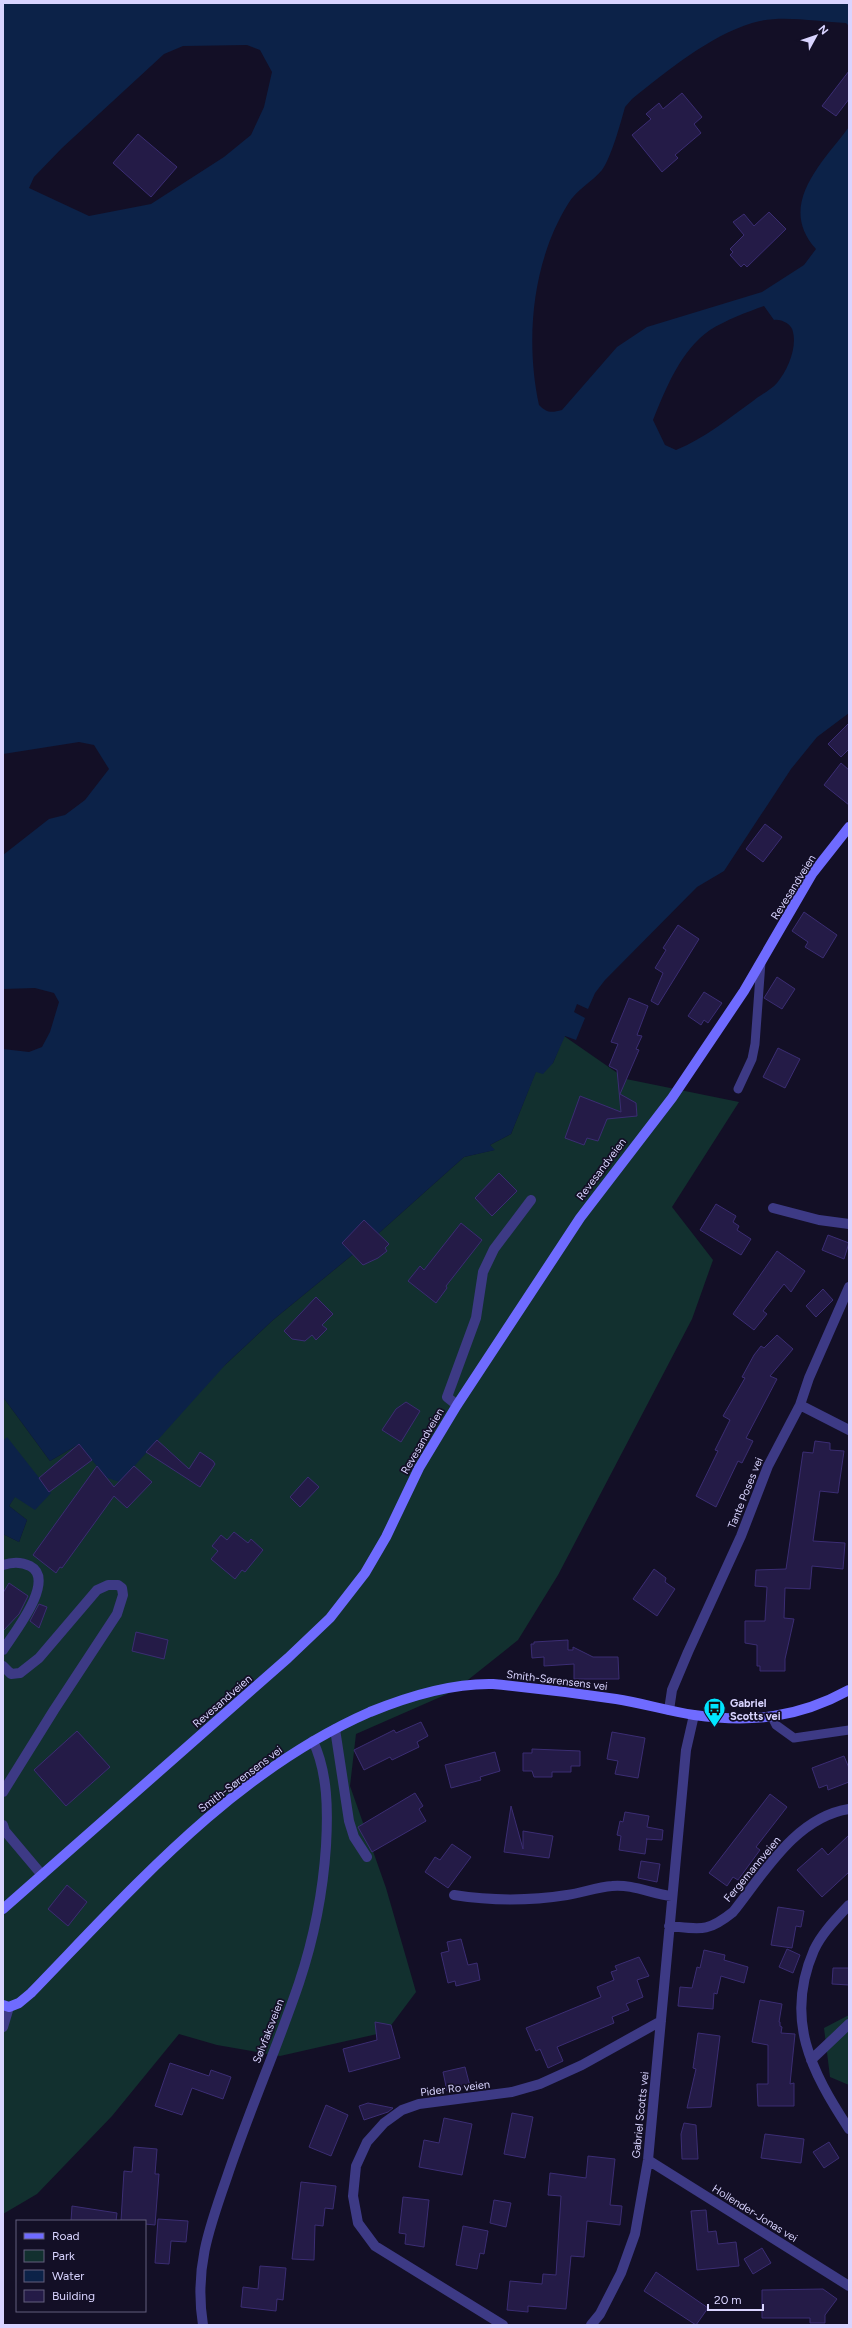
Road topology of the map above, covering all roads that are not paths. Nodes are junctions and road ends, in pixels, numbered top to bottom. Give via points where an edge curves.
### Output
1 (849, 827) edge
2 (761, 962) junction
3 (738, 1089) dead end
4 (531, 1200) dead end
5 (773, 1208) dead end
6 (849, 1224) edge
7 (849, 1287) edge
8 (800, 1404) junction
9 (457, 1405) junction
10 (849, 1430) edge
11 (3, 1564) edge
12 (3, 1650) edge
13 (3, 1666) edge
14 (849, 1690) edge
15 (669, 1710) junction
16 (694, 1715) junction
17 (772, 1717) junction
18 (335, 1729) junction
19 (849, 1730) edge
20 (313, 1741) junction
21 (3, 1792) edge
22 (849, 1809) edge
23 (3, 1825) edge
24 (366, 1857) dead end
25 (42, 1875) junction
26 (454, 1895) dead end
27 (672, 1896) junction
28 (849, 1905) edge
29 (3, 1909) edge
30 (669, 1926) junction
31 (6, 2006) edge
32 (661, 2021) junction
33 (849, 2024) edge
34 (3, 2027) edge
35 (811, 2060) junction
36 (849, 2129) edge
37 (648, 2160) junction
38 (849, 2286) edge
39 (203, 2325) edge
40 (503, 2325) edge
41 (590, 2325) edge

1 - 2 main road, Revesandveien via 812,874
2 - 3 lane, Revesandveien via 755,1044 752,1059
2 - 9 main road, Revesandveien via 672,1098 580,1218
4 - 9 street via 494,1249 483,1272 476,1318 447,1397
5 - 6 street via 819,1220
7 - 8 street, Tante Poses vei via 808,1378
8 - 10 street
8 - 15 street, Tante Poses vei via 768,1466 741,1536 685,1658 672,1690
9 - 25 main road, Revesandveien via 419,1468 365,1574 330,1618
11 - 12 street via 24,1564 32,1567 38,1574 40,1586 36,1597
13 - 21 street via 12,1674 20,1673 39,1658 98,1590 108,1585 118,1585 122,1588 123,1595 118,1614
14 - 17 main road, Smith-Sørensens vei via 811,1708
15 - 16 main road, Smith-Sørensens vei
15 - 18 main road, Smith-Sørensens vei via 602,1697 477,1684 409,1698
16 - 17 main road, Smith-Sørensens vei via 740,1719
16 - 27 street, Gabriel Scotts vei via 686,1750
17 - 19 lane via 776,1725 794,1738
18 - 20 main road, Smith-Sørensens vei
18 - 24 street via 348,1821
20 - 31 main road, Smith-Sørensens vei via 278,1763 192,1831 31,1993 19,2003
20 - 39 street, Sølvfaksveien via 324,1771 327,1827 325,1866 316,1926 300,1982 234,2155 205,2240 200,2276
22 - 30 street, Fergemannveien via 816,1820 794,1838 733,1912 722,1921 704,1929 685,1930
23 - 25 street via 5,1831
25 - 29 main road, Revesandveien
26 - 27 street via 490,1900 550,1897 612,1886
27 - 30 street, Gabriel Scotts vei
28 - 35 street via 826,1930 814,1950 803,1985 800,2017 805,2045
30 - 32 street, Gabriel Scotts vei
31 - 34 street
32 - 37 street, Gabriel Scotts vei
32 - 40 street, Pider Ro veien via 540,2084 499,2094 419,2104 402,2110 384,2123 367,2142 356,2166 353,2196 358,2223 375,2246
33 - 35 street
35 - 36 street via 832,2103
37 - 38 street, Hollender-Jonas vei
37 - 41 street, Gabriel Scotts vei via 628,2254 600,2314

